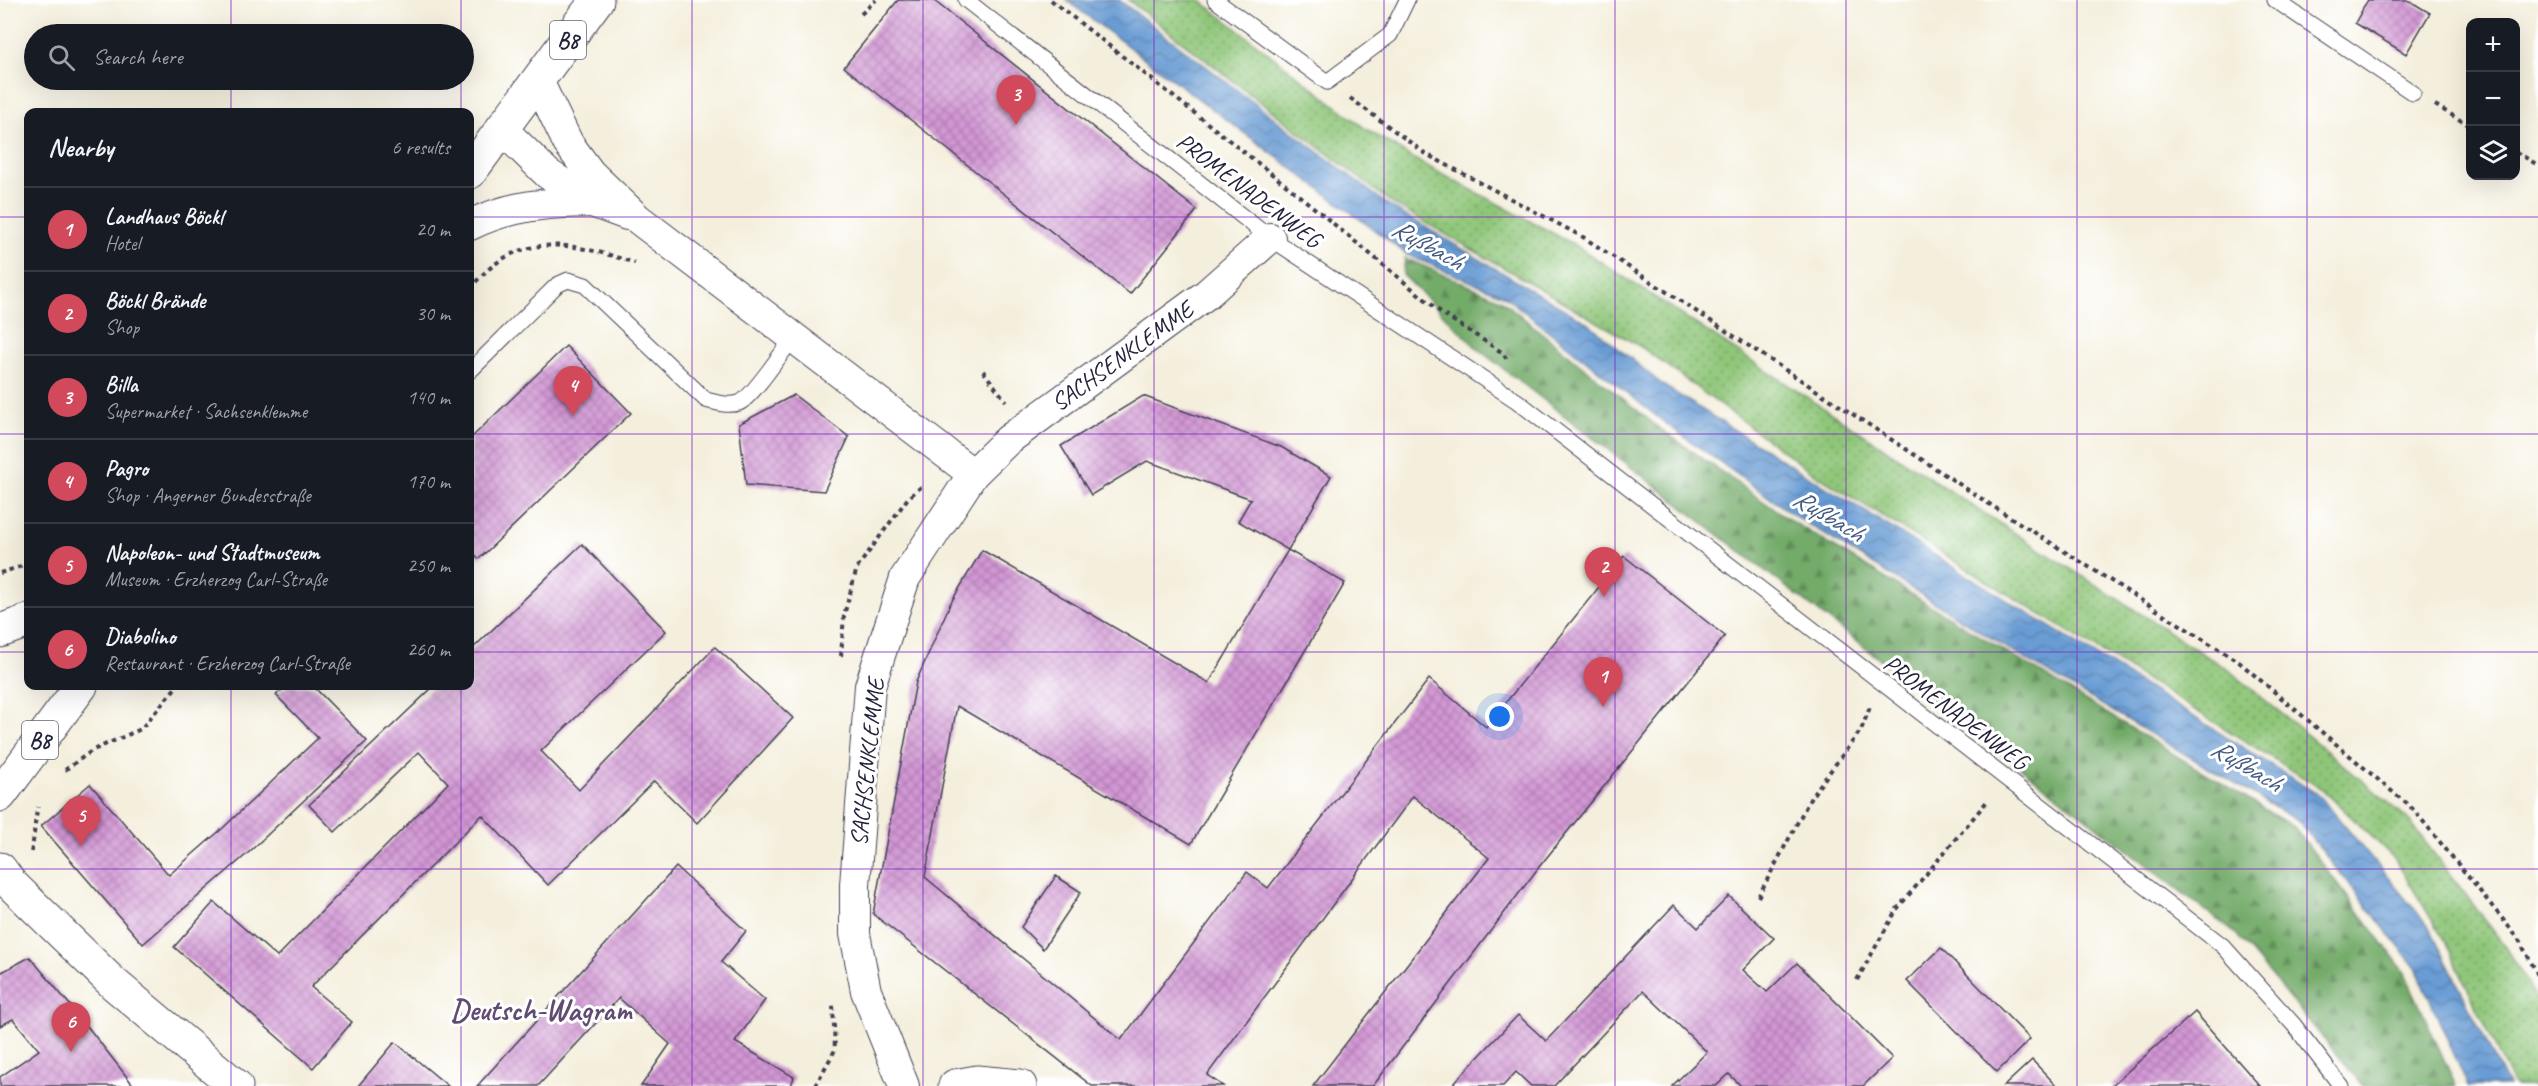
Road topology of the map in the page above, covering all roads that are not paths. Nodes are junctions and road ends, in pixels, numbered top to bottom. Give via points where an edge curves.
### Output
1 (597, 0) edge
2 (966, 0) edge
3 (1215, 0) edge
4 (1407, 0) edge
5 (2275, 0) edge
6 (538, 81) junction
7 (2413, 93) road end
8 (501, 128) junction
9 (474, 166) edge
10 (592, 202) junction
11 (638, 219) junction
12 (474, 223) edge
13 (1270, 238) junction
14 (794, 337) junction
15 (474, 367) edge
16 (973, 474) junction
17 (24, 622) edge
18 (0, 630) edge
19 (78, 690) edge
20 (0, 795) edge
21 (0, 869) edge
22 (236, 1086) edge
23 (904, 1086) edge
24 (955, 1086) edge
25 (1020, 1086) edge
26 (2341, 1086) edge

1 - 6 main road, B8
2 - 13 lane, PROMENADENWEG
3 - 4 lane via 1327,82 1390,35
5 - 7 lane
6 - 8 main road, B8
6 - 11 street via 568,143 590,172
8 - 9 main road, B8
8 - 10 street via 548,174
10 - 11 street
10 - 12 street via 541,203 494,214
11 - 14 street
13 - 16 street, SACHSENKLEMME via 1207,294 1008,440
13 - 26 lane, PROMENADENWEG via 1517,401 2223,946 2294,1025
14 - 15 lane via 745,400 719,403 706,399 585,285 568,280 557,285
14 - 16 street
16 - 23 street, SACHSENKLEMME via 905,578 870,686 855,934 866,991
17 - 18 main road
19 - 20 main road, B8
21 - 22 main road via 114,984
24 - 25 main road via 977,1082

